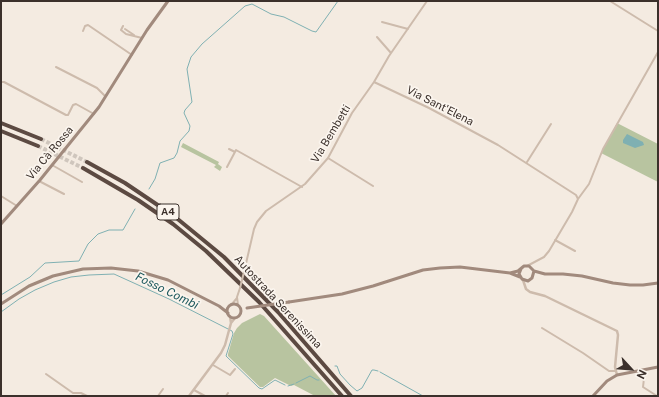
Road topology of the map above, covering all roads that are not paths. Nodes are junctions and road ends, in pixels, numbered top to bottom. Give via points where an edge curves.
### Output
1 (168, 1) edge
2 (427, 1) edge
3 (610, 1) edge
4 (382, 22) dead end
5 (123, 26) dead end
6 (125, 29) dead end
7 (408, 29) junction
8 (83, 31) dead end
9 (658, 31) edge
10 (134, 35) junction
11 (378, 37) dead end
12 (142, 38) junction
13 (658, 52) edge
14 (392, 53) junction
15 (132, 55) junction
16 (56, 67) dead end
17 (1, 82) edge
18 (374, 82) junction
19 (106, 97) junction
20 (94, 114) junction
21 (1, 123) edge
22 (551, 124) dead end
23 (1, 131) edge
24 (41, 139) tunnel mouth
25 (38, 146) tunnel mouth
26 (229, 149) dead end
27 (235, 152) junction
28 (328, 158) junction
29 (87, 162) tunnel mouth
30 (527, 162) junction
31 (52, 165) junction
32 (227, 167) dead end
33 (83, 168) tunnel mouth
34 (39, 181) junction
35 (82, 182) dead end
36 (373, 186) dead end
37 (302, 187) junction
38 (64, 194) dead end
39 (1, 196) edge
40 (578, 199) junction
41 (18, 206) junction
42 (1, 224) edge
43 (555, 240) junction
44 (575, 251) dead end
45 (535, 262) junction
46 (528, 266) junction
47 (520, 269) junction
48 (533, 270) junction
49 (510, 273) junction
50 (545, 274) junction
51 (533, 277) junction
52 (521, 279) junction
53 (528, 281) junction
54 (658, 283) edge
55 (525, 287) junction
56 (237, 297) junction
57 (1, 304) edge
58 (231, 305) junction
59 (219, 306) junction
60 (239, 306) junction
61 (246, 308) junction
62 (241, 312) junction
63 (229, 314) junction
64 (235, 318) junction
65 (231, 323) junction
66 (542, 328) dead end
67 (213, 365) junction
68 (658, 367) edge
69 (235, 369) dead end
70 (645, 369) junction
71 (616, 373) junction
72 (46, 374) dead end
73 (163, 389) dead end
74 (194, 390) junction
75 (228, 393) dead end
76 (87, 396) edge
77 (158, 396) edge
78 (190, 396) edge
79 (205, 396) edge
80 (226, 396) edge
81 (342, 396) edge
82 (351, 396) edge
83 (593, 396) edge
84 (657, 396) edge

1 - 12 main road, Via Cà Rossa
2 - 7 street
3 - 9 street
4 - 7 street
5 - 10 street via 121,30 130,36
6 - 10 street
7 - 14 street
8 - 15 street via 84,26 88,25
10 - 12 street
11 - 14 street
12 - 15 main road, Via Cà Rossa
13 - 40 street via 602,149 589,184
14 - 18 street
15 - 19 main road, Via Cà Rossa
16 - 19 street via 96,88
17 - 20 street via 66,115 76,104
18 - 28 street, Via Bembetti via 352,113
18 - 30 street, Via Sant'Elena via 430,108
19 - 20 main road, Via Cà Rossa
20 - 31 main road, Via Cà Rossa
21 - 24 highway
22 - 30 street
23 - 25 highway
26 - 27 street
27 - 32 street
27 - 37 street via 236,150
28 - 36 street
28 - 37 street, Via Bembetti
29 - 82 highway, Autostrada Serenissima / A4 via 174,216 224,257 274,308
30 - 40 street, Via Sant'Elena via 576,195
31 - 34 main road, Via Cà Rossa
31 - 35 street
33 - 81 highway, Autostrada Serenissima / A4 via 138,200 206,251 259,302
34 - 38 street
34 - 41 main road, Via Cà Rossa
37 - 56 street, Via Bembetti, bridge via 266,212 257,222
39 - 41 street
40 - 43 street
41 - 42 main road, Via Cà Rossa
43 - 44 street
43 - 45 street via 544,257
45 - 46 street
45 - 48 street
46 - 47 main road
46 - 48 main road
47 - 49 main road
47 - 52 main road
48 - 50 main road
48 - 51 main road
49 - 52 main road
49 - 61 main road, bridge via 460,267 423,270 342,294
50 - 51 main road
50 - 54 main road via 569,275 630,285
51 - 53 main road
52 - 53 main road
52 - 55 street
53 - 55 street
55 - 71 street via 530,292 545,296 617,331
56 - 58 street
56 - 60 street
57 - 59 main road via 29,286 53,276 83,269 104,268 154,275
58 - 59 main road
58 - 60 main road
58 - 63 main road via 227,309
59 - 63 main road
60 - 61 main road
60 - 62 main road
61 - 62 main road
62 - 64 main road
63 - 64 main road
63 - 65 street
64 - 65 street
65 - 67 street via 225,345
66 - 71 street
67 - 69 street via 230,374
67 - 74 street
68 - 70 main road
70 - 71 main road
70 - 84 street via 643,387
71 - 83 main road
72 - 76 street via 73,393
73 - 77 street
74 - 78 street
74 - 79 street
75 - 80 street

